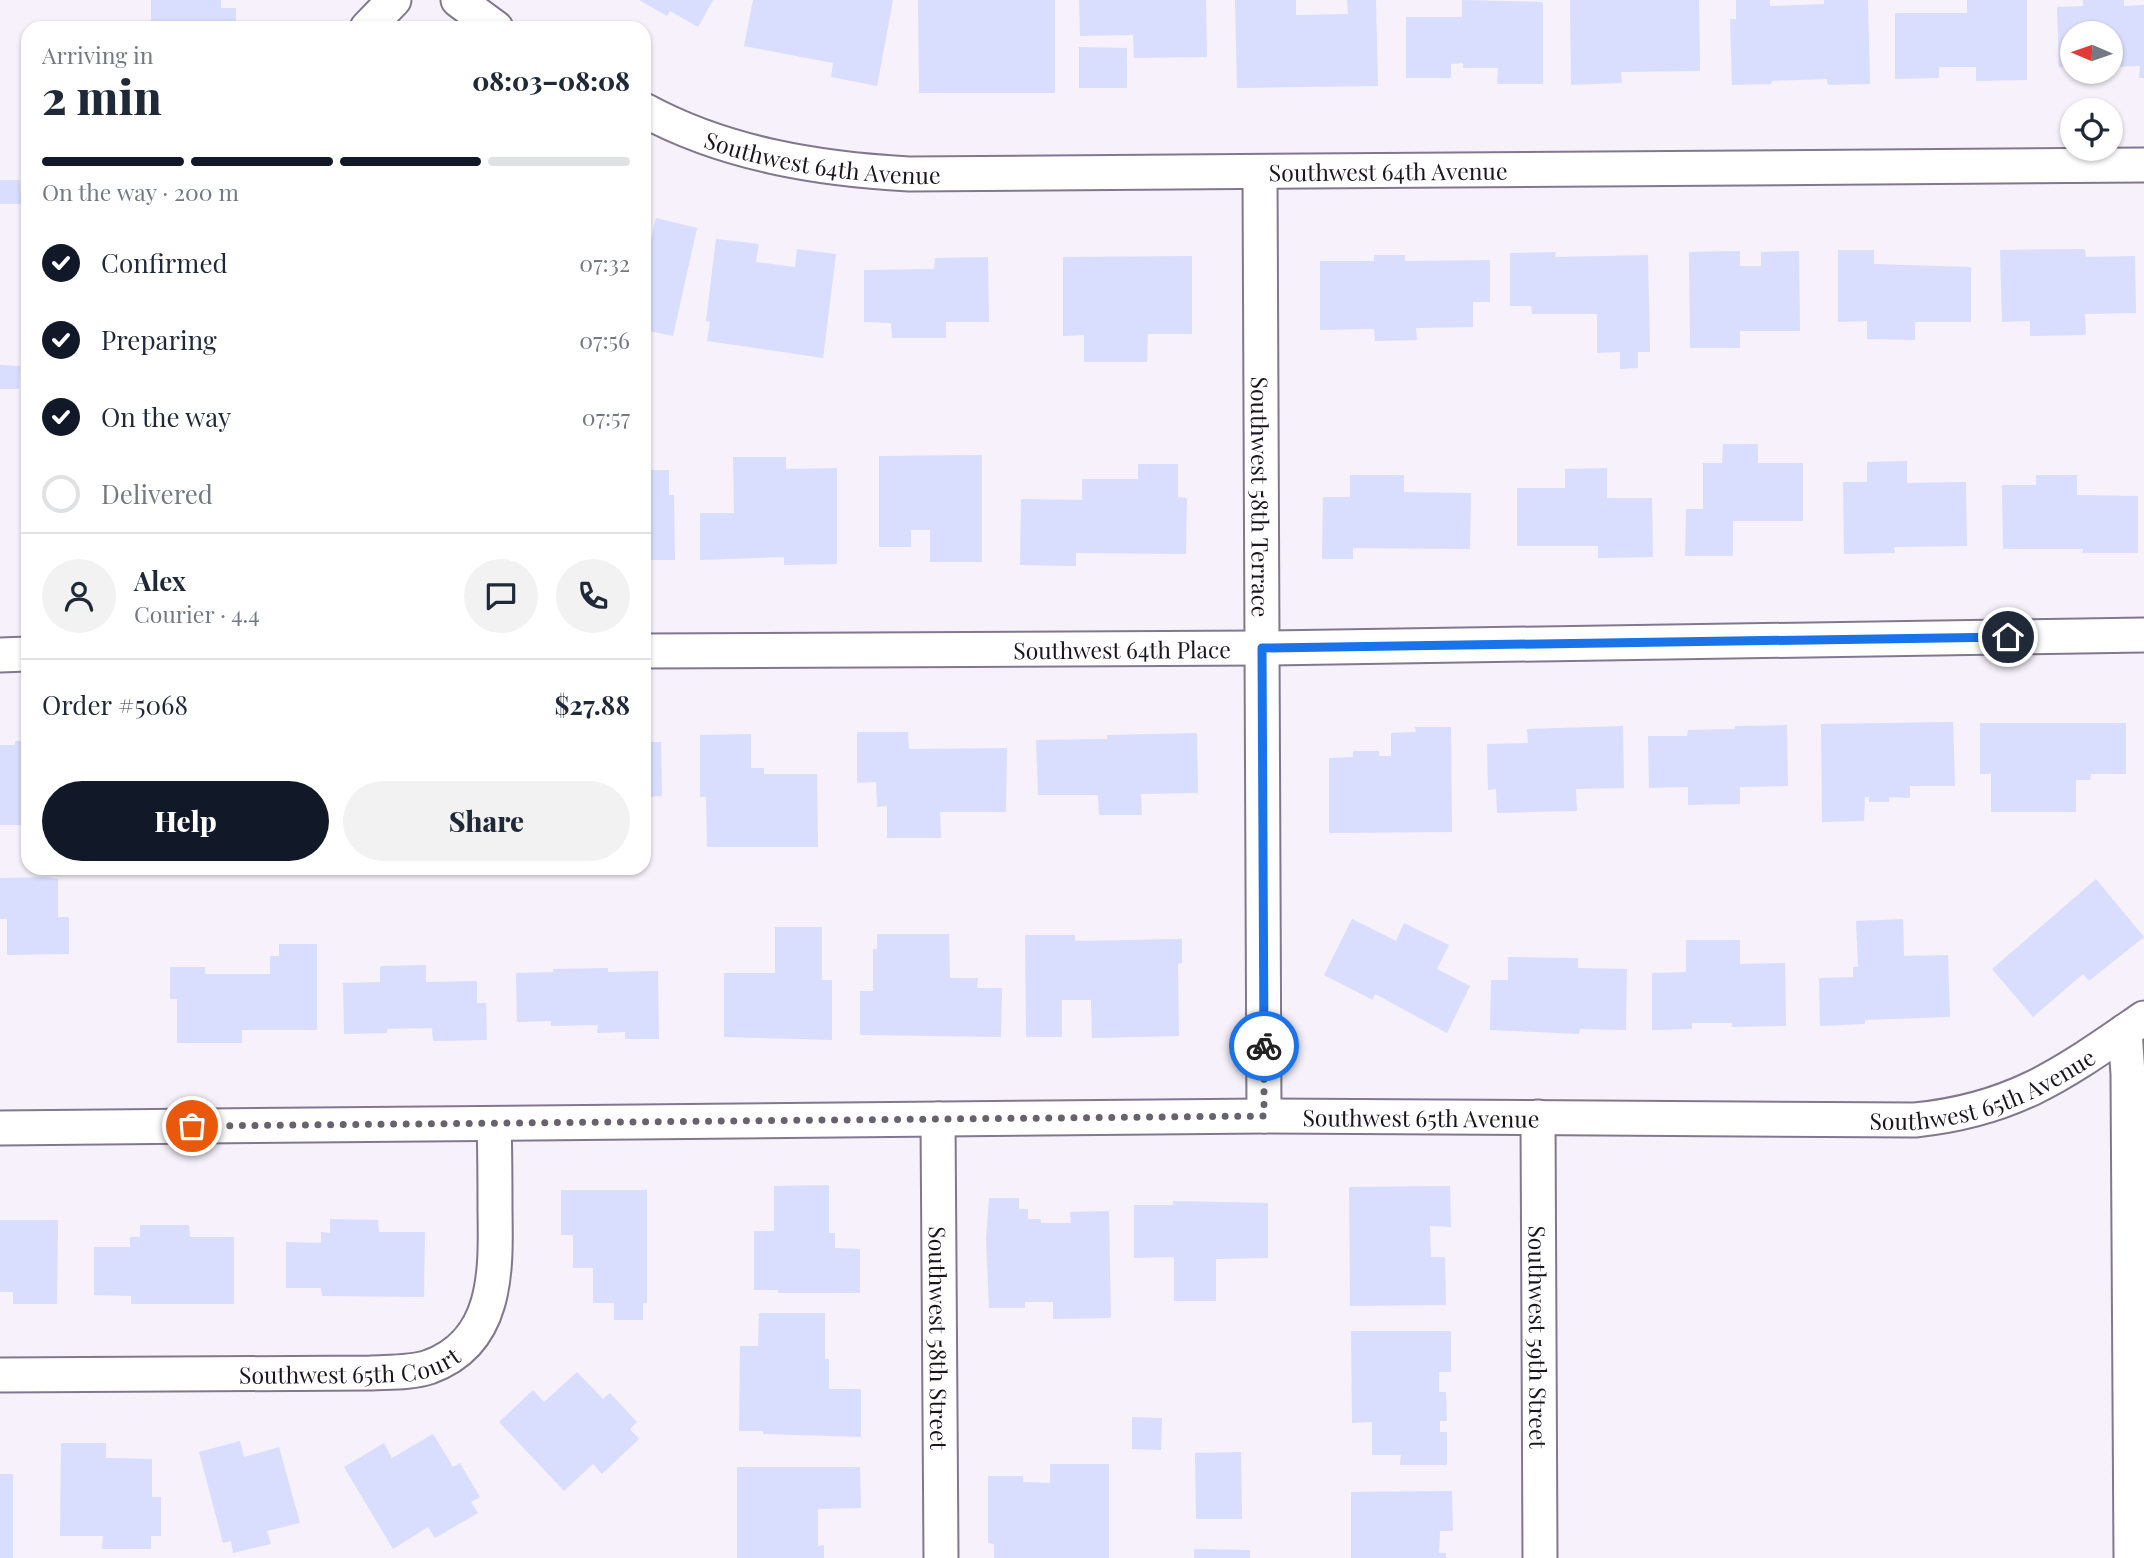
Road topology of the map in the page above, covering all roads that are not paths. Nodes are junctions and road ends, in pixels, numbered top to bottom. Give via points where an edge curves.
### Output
1 (394, 0) edge
2 (458, 0) edge
3 (374, 21) edge
4 (486, 21) edge
5 (651, 113) edge
6 (2144, 165) edge
7 (1260, 173) junction
8 (2144, 635) edge
9 (1262, 648) junction
10 (651, 651) edge
11 (21, 654) edge
12 (0, 655) edge
13 (2134, 1025) edge
14 (1264, 1116) junction
15 (1538, 1117) junction
16 (938, 1119) junction
17 (494, 1124) junction
18 (0, 1128) edge
19 (0, 1375) edge
20 (941, 1558) edge
21 (1540, 1558) edge
22 (2131, 1558) edge

1 - 3 street
2 - 4 street
5 - 7 street, Southwest 64th Avenue via 727,145 845,170 909,174
6 - 7 street, Southwest 64th Avenue
7 - 9 street, Southwest 58th Terrace
8 - 9 street, Southwest 64th Place
9 - 10 street, Southwest 64th Place
9 - 14 street, Southwest 58th Terrace
11 - 12 street
13 - 15 street, Southwest 65th Avenue via 2038,1086 1948,1117 1884,1121
13 - 22 street via 2128,1074
14 - 15 street, Southwest 65th Avenue
14 - 16 street, Southwest 65th Avenue
15 - 21 street, Southwest 59th Street
16 - 17 street, Southwest 65th Avenue
16 - 20 street, Southwest 58th Street
17 - 18 street, Southwest 65th Avenue
17 - 19 street, Southwest 65th Court via 491,1298 475,1332 441,1362 411,1371 370,1373

